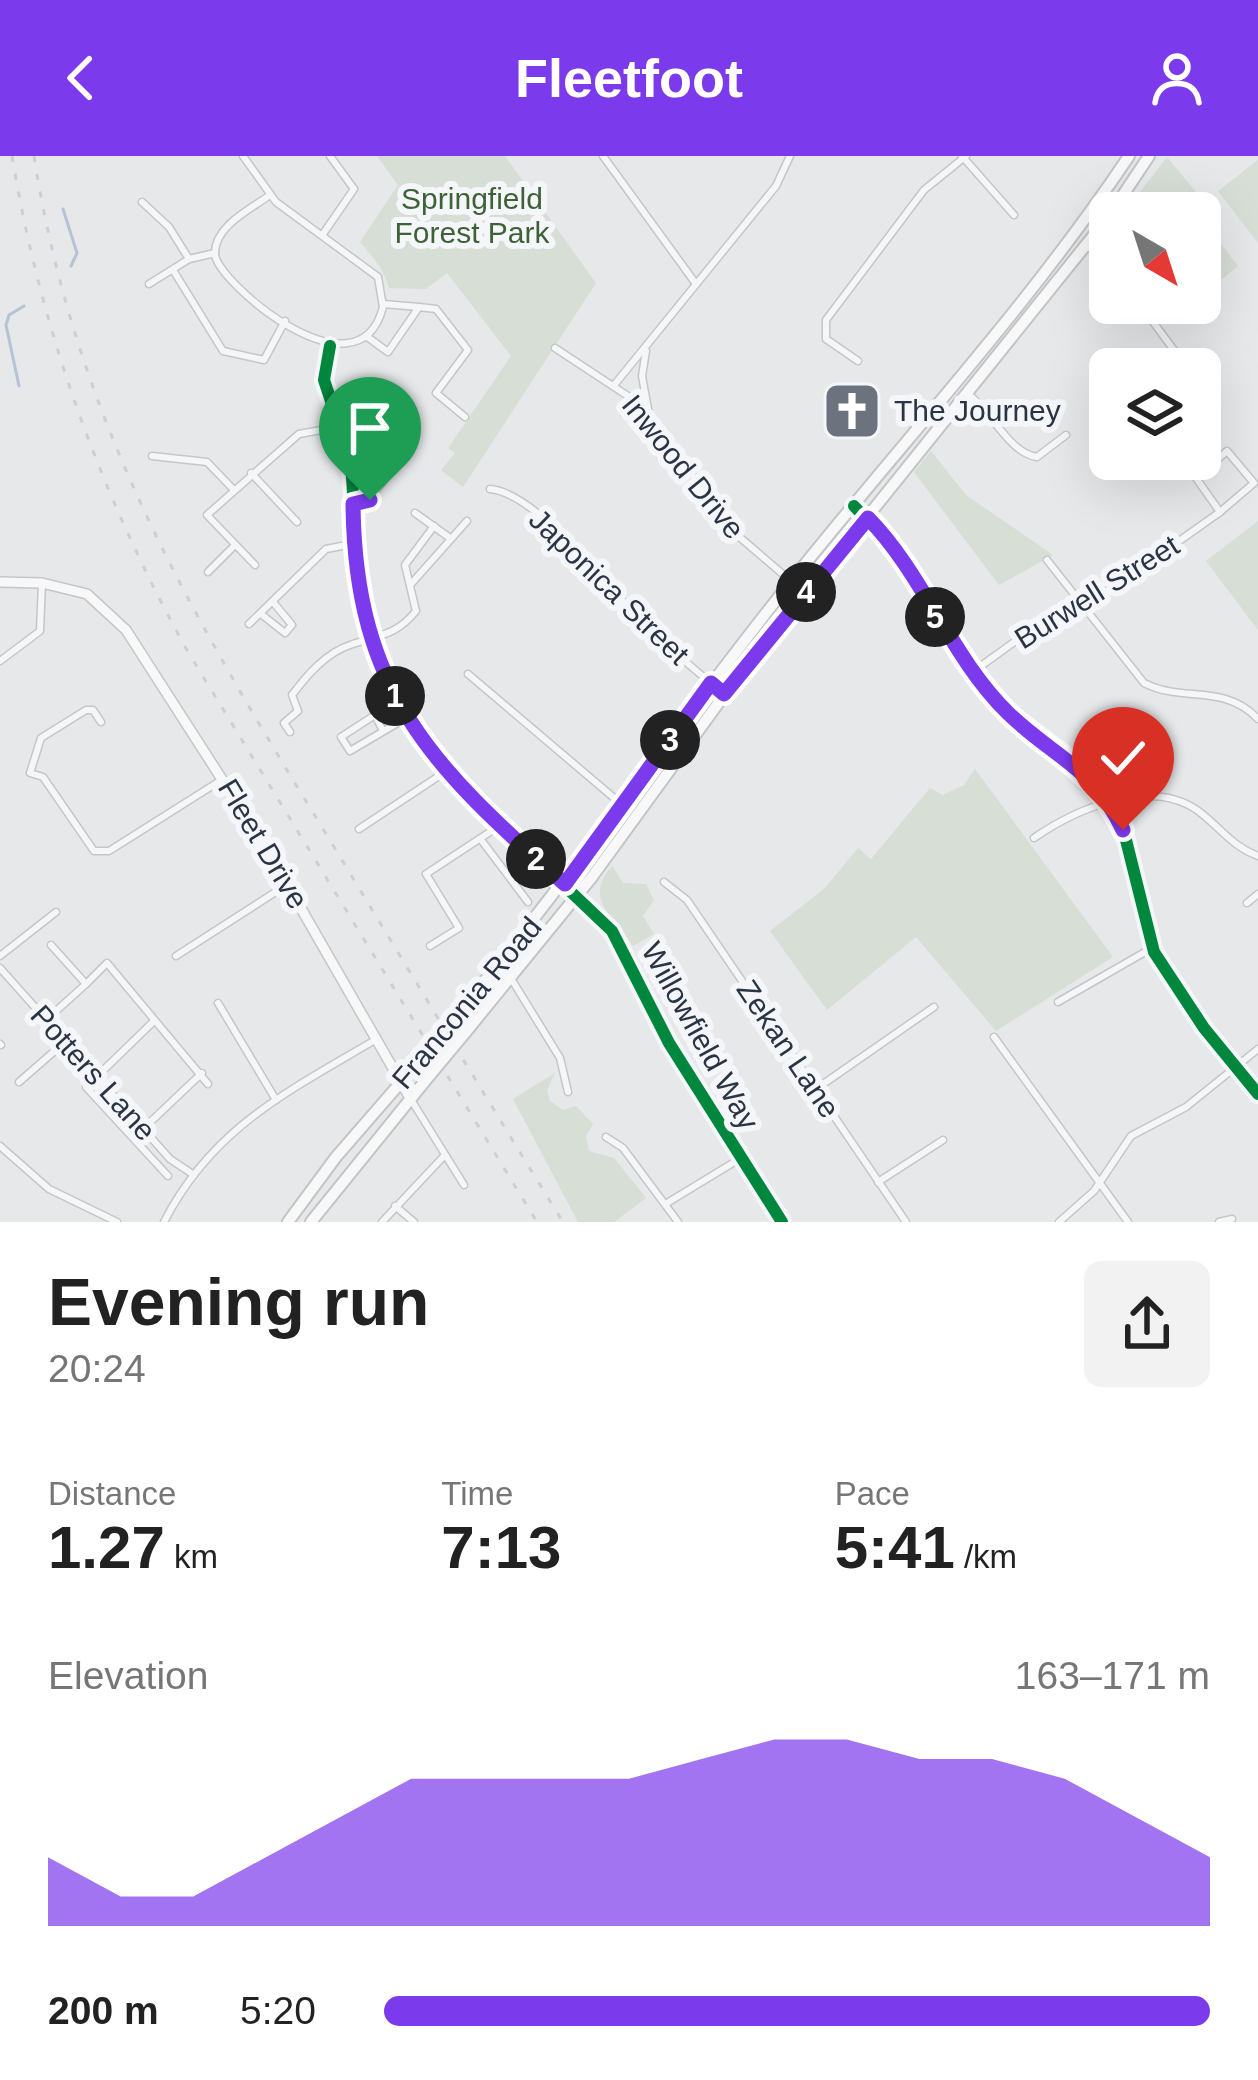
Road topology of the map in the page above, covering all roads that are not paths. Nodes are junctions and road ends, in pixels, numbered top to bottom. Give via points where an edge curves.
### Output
1 (243, 156) edge
2 (330, 156) edge
3 (603, 156) edge
4 (790, 156) edge
5 (1129, 156) edge
6 (1149, 156) edge
7 (964, 157) edge
8 (1125, 192) edge
9 (270, 195) junction
10 (142, 202) dead end
11 (1014, 214) dead end
12 (323, 234) junction
13 (1088, 246) edge
14 (215, 253) junction
15 (189, 259) junction
16 (173, 270) junction
17 (148, 284) dead end
18 (696, 284) junction
19 (383, 304) junction
20 (419, 307) junction
21 (285, 321) junction
22 (1154, 324) edge
23 (365, 336) junction
24 (330, 346) junction
25 (555, 348) dead end
26 (647, 348) junction
27 (1172, 348) edge
28 (858, 361) dead end
29 (615, 385) junction
30 (968, 394) junction
31 (932, 410) junction
32 (650, 415) junction
33 (465, 417) dead end
34 (943, 424) junction
35 (344, 428) junction
36 (1066, 435) dead end
37 (152, 456) dead end
38 (251, 473) junction
39 (490, 489) dead end
40 (234, 490) junction
41 (353, 504) junction
42 (854, 506) junction
43 (415, 512) dead end
44 (1220, 512) junction
45 (868, 518) junction
46 (467, 521) dead end
47 (297, 522) dead end
48 (434, 526) junction
49 (450, 538) junction
50 (354, 544) junction
51 (235, 545) junction
52 (1047, 560) dead end
53 (255, 565) dead end
54 (208, 572) dead end
55 (0, 582) edge
56 (790, 582) junction
57 (42, 583) junction
58 (411, 584) junction
59 (805, 593) junction
60 (1075, 598) junction
61 (273, 602) junction
62 (261, 614) junction
63 (249, 625) dead end
64 (372, 640) junction
65 (0, 661) edge
66 (974, 671) junction
67 (468, 674) dead end
68 (711, 683) junction
69 (724, 694) junction
70 (406, 718) junction
71 (1258, 719) edge
72 (101, 722) dead end
73 (383, 731) junction
74 (290, 732) dead end
75 (445, 772) junction
76 (223, 779) junction
77 (1109, 802) junction
78 (623, 806) junction
79 (499, 826) junction
80 (359, 829) dead end
81 (1034, 838) dead end
82 (482, 841) junction
83 (1258, 856) edge
84 (664, 882) dead end
85 (288, 884) junction
86 (565, 884) junction
87 (1258, 894) edge
88 (578, 895) junction
89 (528, 902) dead end
90 (1247, 903) dead end
91 (56, 912) dead end
92 (51, 945) dead end
93 (430, 946) dead end
94 (1152, 948) junction
95 (0, 956) edge
96 (176, 956) dead end
97 (0, 968) edge
98 (511, 978) junction
99 (86, 984) junction
100 (1058, 1002) dead end
101 (218, 1003) dead end
102 (934, 1007) dead end
103 (46, 1020) junction
104 (154, 1021) junction
105 (994, 1036) dead end
106 (377, 1039) junction
107 (65, 1042) junction
108 (1258, 1049) edge
109 (1236, 1066) junction
110 (202, 1073) junction
111 (95, 1076) junction
112 (19, 1082) dead end
113 (401, 1082) junction
114 (208, 1084) dead end
115 (816, 1090) junction
116 (568, 1092) dead end
117 (1258, 1094) edge
118 (410, 1098) junction
119 (276, 1100) junction
120 (143, 1129) junction
121 (606, 1137) dead end
122 (943, 1140) dead end
123 (0, 1146) edge
124 (444, 1156) junction
125 (741, 1158) junction
126 (191, 1173) junction
127 (168, 1176) dead end
128 (1100, 1179) junction
129 (878, 1182) junction
130 (464, 1185) dead end
131 (666, 1204) junction
132 (395, 1206) junction
133 (1232, 1219) edge
134 (117, 1222) edge
135 (164, 1222) edge
136 (288, 1222) edge
137 (311, 1222) edge
138 (382, 1222) edge
139 (414, 1222) edge
140 (678, 1222) edge
141 (782, 1222) edge
142 (906, 1222) edge
143 (1059, 1222) edge
144 (1128, 1222) edge
145 (1219, 1222) edge

1 - 9 street
2 - 12 street via 354,189
3 - 18 street
4 - 18 street via 784,176
5 - 31 main road, Franconia Road
6 - 8 main road, Franconia Road
7 - 11 street
7 - 28 street via 924,190 823,327 831,344
9 - 12 street
9 - 14 street via 226,228
10 - 15 street
12 - 19 street via 371,268
13 - 30 main road, Franconia Road
14 - 15 street
14 - 21 street via 225,277
15 - 16 street
16 - 17 street
16 - 21 street via 224,351 264,360
18 - 26 street
19 - 20 street
19 - 23 street
20 - 23 street via 388,352
20 - 33 street via 436,308 468,350 436,393
21 - 24 street
22 - 27 street
23 - 24 street
24 - 35 street, Willowfield Way via 324,380
25 - 29 street, Inwood Drive
26 - 29 street
26 - 32 street via 642,376
29 - 32 street, Inwood Drive
30 - 34 main road, Franconia Road
30 - 36 street via 1024,454 1036,457
31 - 34 main road
31 - 42 main road, Franconia Road
32 - 56 street, Inwood Drive via 737,535
34 - 45 main road, Franconia Road
35 - 38 street via 299,434
35 - 41 street, Willowfield Way
35 - 41 street via 360,423 403,454 370,500
37 - 40 street via 207,462
38 - 40 street
38 - 47 street
39 - 68 street, Japonica Street via 541,518
40 - 51 street via 207,515
41 - 50 street, Willowfield Way
42 - 45 street
42 - 56 main road, Franconia Road
43 - 48 street
44 - 44 street, Burwell Street via 1254,483 1227,452 1196,478
44 - 60 street, Burwell Street via 1150,561
45 - 59 main road, Franconia Road
45 - 66 street
46 - 49 street
48 - 49 street
48 - 58 street via 407,558
49 - 58 street
50 - 61 street via 326,550
50 - 64 street, Willowfield Way
51 - 53 street
51 - 54 street
52 - 60 street
55 - 57 street, Fleet Drive
56 - 59 street, Inwood Drive
56 - 68 main road, Franconia Road
57 - 65 street via 40,631
57 - 76 street, Fleet Drive via 87,594 112,614
58 - 64 street via 416,611 398,631
59 - 69 main road, Franconia Road
60 - 66 street, Burwell Street
60 - 71 street via 1144,682 1220,695
61 - 62 street
61 - 62 street via 291,627 279,633
62 - 63 street
64 - 70 street, Willowfield Way
64 - 74 street via 334,652 304,680 292,694 298,711 284,723
66 - 77 street via 1009,715 1077,764
67 - 78 street
68 - 69 street, Japonica Street
68 - 78 main road, Franconia Road
69 - 88 main road, Franconia Road
70 - 73 street
70 - 75 street, Willowfield Way
72 - 76 street via 86,710 41,739 30,773 43,777 89,847 104,853
73 - 73 street via 375,716 341,736 350,752
75 - 79 street, Willowfield Way
75 - 80 street
76 - 85 street, Fleet Drive
77 - 81 street
77 - 83 street via 1178,801
77 - 94 street
78 - 86 main road, Franconia Road
79 - 82 street
79 - 86 street, Willowfield Way
82 - 89 street
82 - 93 street via 426,874 459,928
84 - 115 street, Zekan Lane via 687,900
85 - 96 street
85 - 106 street, Fleet Drive
86 - 88 street, Willowfield Way
86 - 113 main road, Franconia Road, bridge
87 - 90 street
88 - 98 main road, Franconia Road
88 - 125 street, Willowfield Way via 622,946 668,1042
91 - 95 street
92 - 99 street
94 - 100 street
94 - 109 street
97 - 103 street, Potters Lane
98 - 116 street via 560,1058
98 - 118 main road, Franconia Road, bridge
99 - 103 street
99 - 104 street via 107,963
101 - 119 street
102 - 115 street
103 - 107 street, Potters Lane
104 - 110 street
104 - 111 street
105 - 128 street
106 - 113 street, Fleet Drive
106 - 119 street
107 - 111 street, Potters Lane
107 - 112 street
108 - 109 street
109 - 117 street
109 - 128 street via 1186,1107 1131,1136
110 - 114 street
110 - 120 street
111 - 120 street, Potters Lane
111 - 127 street via 86,1087
113 - 118 street, Fleet Drive
113 - 136 main road, Franconia Road
115 - 129 street, Zekan Lane
118 - 124 street, Fleet Drive
118 - 137 main road, Franconia Road
119 - 126 street
120 - 126 street, Potters Lane
121 - 131 street
122 - 129 street
123 - 134 street via 44,1186
124 - 130 street, Fleet Drive
124 - 132 street
125 - 131 street
125 - 141 street, Willowfield Way
126 - 135 street
128 - 143 street
128 - 144 street
129 - 142 street, Zekan Lane
131 - 140 street
132 - 138 street
132 - 139 street
133 - 145 street

